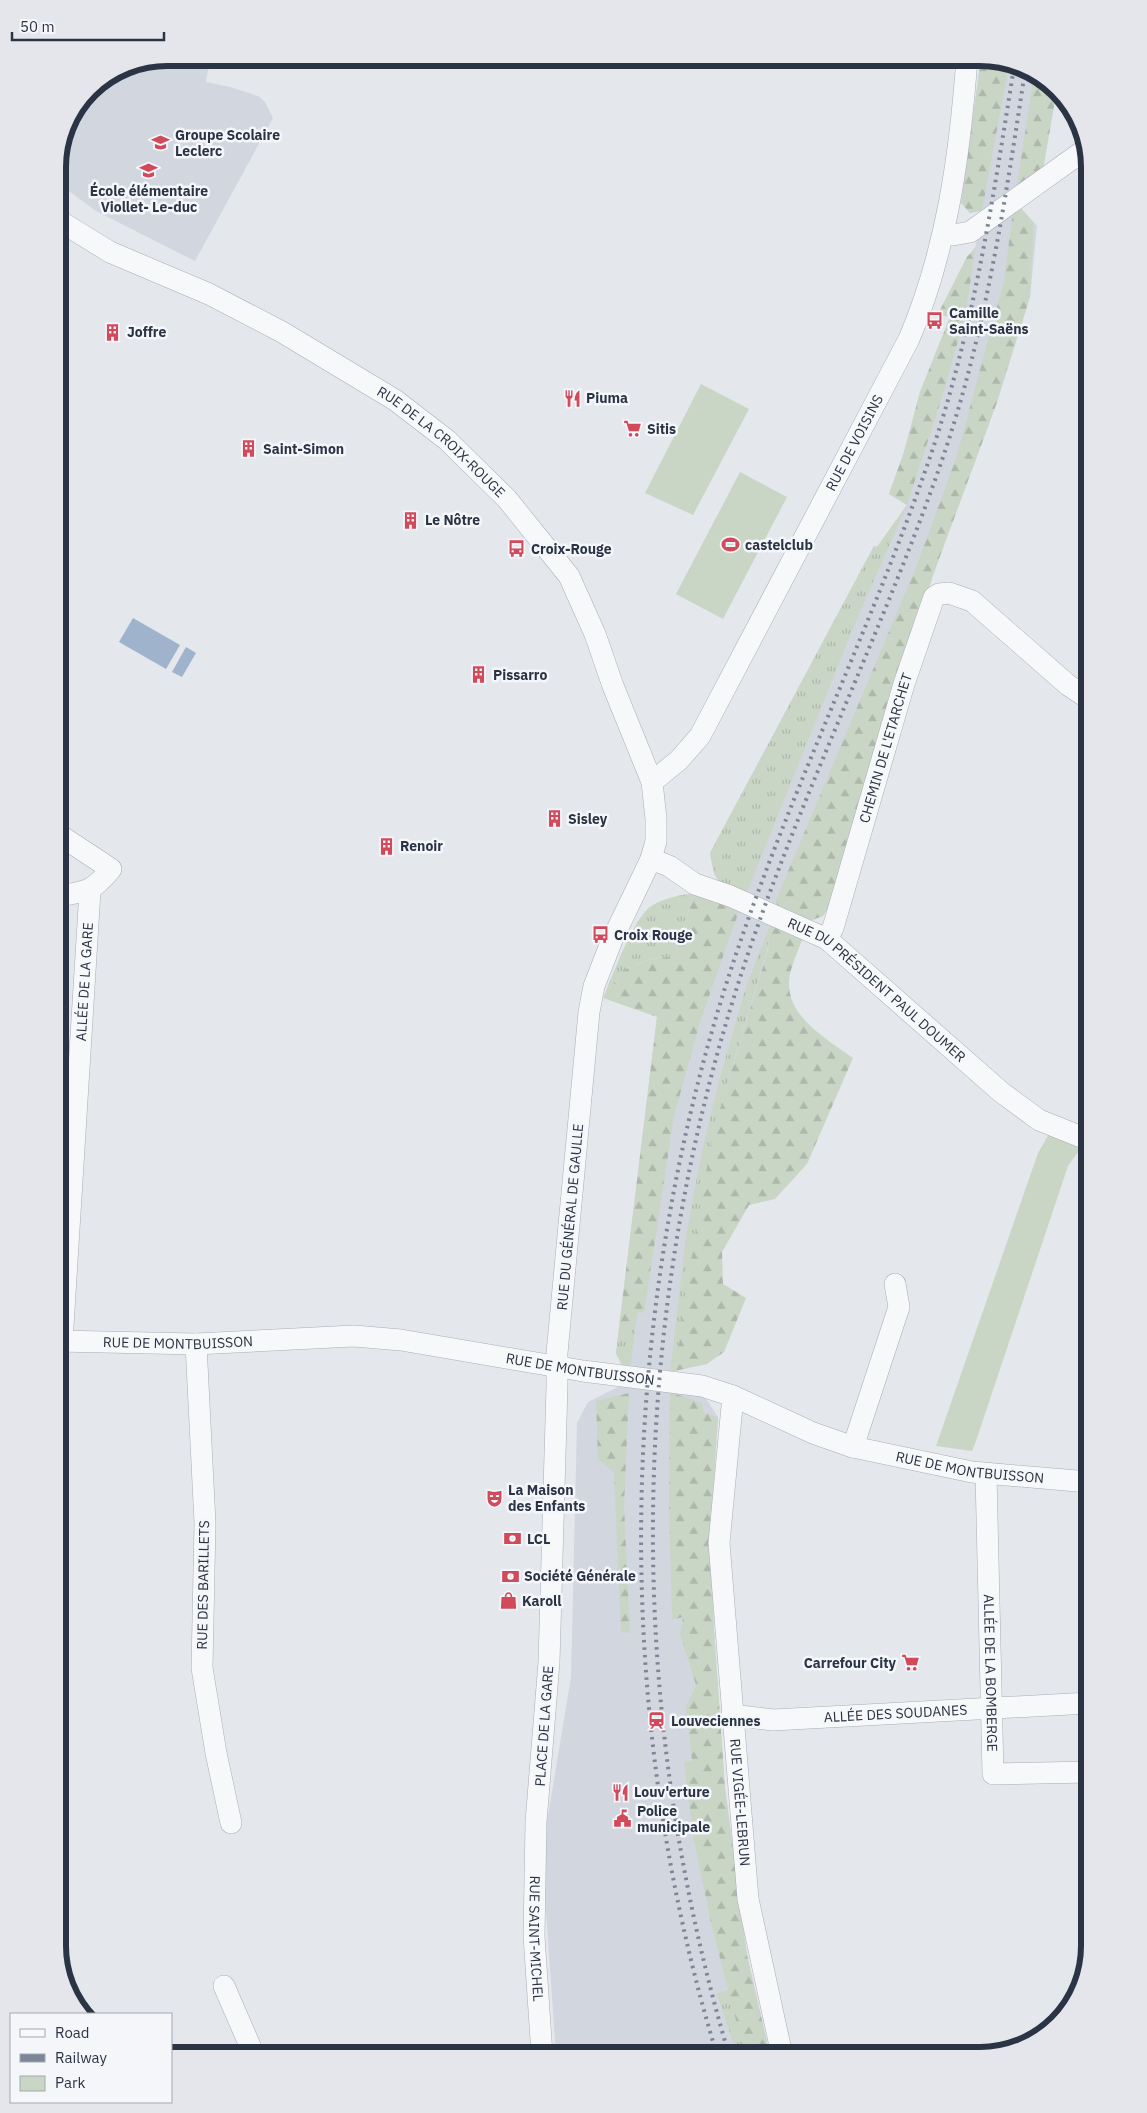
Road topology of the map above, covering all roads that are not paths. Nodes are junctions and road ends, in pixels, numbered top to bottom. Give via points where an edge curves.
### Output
1 (966, 66) edge
2 (1080, 153) edge
3 (66, 225) edge
4 (944, 234) junction
5 (1081, 693) edge
6 (652, 782) junction
7 (656, 819) joint
8 (66, 839) edge
9 (651, 859) junction
10 (90, 891) junction
11 (66, 895) edge
12 (827, 939) junction
13 (1081, 1136) edge
14 (66, 1252) edge
15 (895, 1284) dead end
16 (66, 1342) edge
17 (196, 1344) junction
18 (557, 1365) junction
19 (733, 1396) junction
20 (853, 1448) junction
21 (986, 1474) junction
22 (1081, 1481) edge
23 (549, 1629) joint
24 (1081, 1703) edge
25 (991, 1708) junction
26 (732, 1715) junction
27 (1081, 1772) edge
28 (536, 1822) joint
29 (231, 1823) dead end
30 (224, 1986) dead end
31 (251, 2047) edge
32 (541, 2047) edge
33 (780, 2047) edge

1 - 4 street, RUE DE VOISINS via 963,112
2 - 4 street via 970,232
3 - 6 street, RUE DE LA CROIX-ROUGE via 110,252 209,294 282,332 396,400 447,440 508,499 569,576
4 - 6 street, RUE DE VOISINS via 928,292 909,339 700,736 679,760
5 - 12 street, CHEMIN DE L'ETARCHET via 972,601 949,593 934,597 904,684 833,928
6 - 7 street, RUE DE LA CROIX-ROUGE
7 - 9 street, RUE DU GÉNÉRAL DE GAULLE via 656,840
8 - 10 street via 111,869
9 - 12 street, RUE DU PRÉSIDENT PAUL DOUMER via 669,866 696,884
9 - 18 street, RUE DU GÉNÉRAL DE GAULLE via 612,940 589,1012
10 - 11 street
10 - 14 street, ALLÉE DE LA GARE
12 - 13 street, RUE DU PRÉSIDENT PAUL DOUMER via 1001,1092 1039,1120
15 - 20 street via 899,1307
16 - 17 street, RUE DE MONTBUISSON
17 - 18 street, RUE DE MONTBUISSON via 354,1336 401,1340
17 - 29 street, RUE DES BARILLETS via 205,1523 202,1668
18 - 19 street, RUE DE MONTBUISSON via 702,1386
18 - 23 street, RUE DU GÉNÉRAL DE GAULLE
19 - 20 street, RUE DE MONTBUISSON
19 - 26 street, RUE VIGÉE-LEBRUN via 719,1543
20 - 21 street, RUE DE MONTBUISSON
21 - 22 street, RUE DE MONTBUISSON
21 - 25 street, ALLÉE DE LA BOMBERGE
23 - 28 street, PLACE DE LA GARE via 545,1727
24 - 25 street, ALLÉE DES SOUDANES
25 - 26 street, ALLÉE DES SOUDANES via 773,1720
25 - 27 street, ALLÉE DE LA BOMBERGE via 993,1774
26 - 33 street, RUE VIGÉE-LEBRUN via 748,1900
28 - 32 street, RUE SAINT-MICHEL via 534,1936
30 - 31 street

